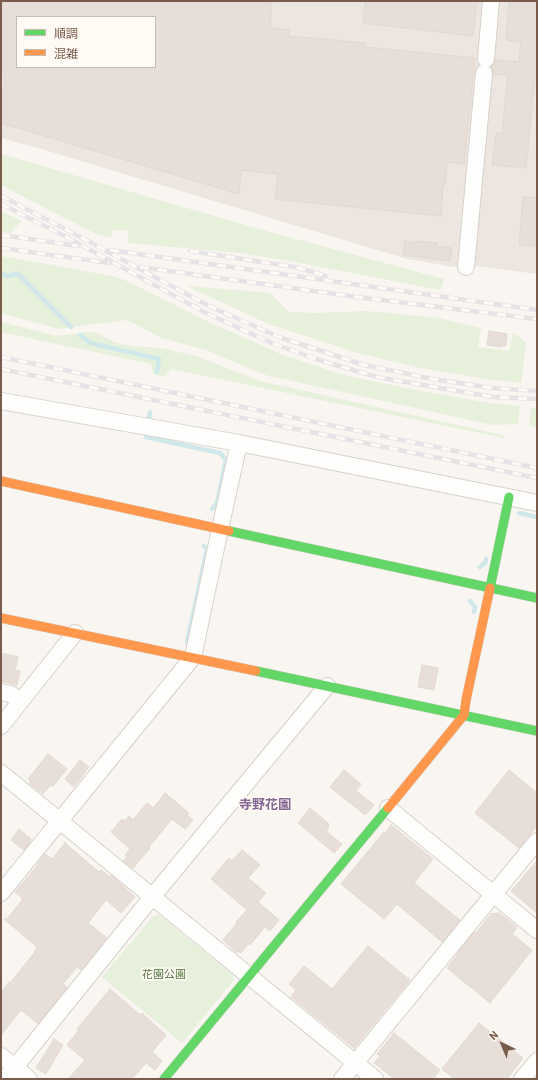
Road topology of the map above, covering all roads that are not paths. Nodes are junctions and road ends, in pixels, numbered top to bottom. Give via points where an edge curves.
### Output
1 (491, 1) edge
2 (466, 267) dead end
3 (1, 401) edge
4 (240, 443) junction
5 (1, 481) edge
6 (509, 497) junction
7 (537, 503) edge
8 (220, 529) junction
9 (490, 588) junction
10 (537, 598) edge
11 (1, 618) edge
12 (74, 634) junction
13 (193, 657) junction
14 (327, 686) junction
15 (1, 692) edge
16 (20, 702) junction
17 (464, 715) junction
18 (1, 726) edge
19 (537, 731) edge
20 (1, 773) edge
21 (388, 808) junction
22 (59, 821) junction
23 (537, 841) edge
24 (1, 893) edge
25 (493, 895) junction
26 (152, 897) junction
27 (537, 930) edge
28 (249, 976) junction
29 (1, 1056) edge
30 (537, 1061) edge
31 (355, 1063) junction
32 (10, 1073) edge
33 (29, 1079) edge
34 (164, 1079) edge
35 (342, 1079) edge
36 (375, 1079) edge
37 (522, 1079) edge

1 - 2 street
3 - 4 street
4 - 6 street
4 - 8 street
5 - 8 street
6 - 7 street
6 - 9 street
8 - 9 street
8 - 13 street
9 - 10 street
9 - 17 street
11 - 12 street
12 - 13 street
12 - 16 street
13 - 14 street
13 - 22 street
14 - 17 street
14 - 26 street
15 - 16 street via 11,694
16 - 18 street
17 - 19 street
17 - 21 street
20 - 22 street
21 - 25 street
21 - 28 street
22 - 24 street
22 - 26 street
23 - 25 street
25 - 27 street
25 - 31 street
26 - 28 street
26 - 32 street
28 - 31 street
28 - 34 street
29 - 32 street
30 - 37 street
31 - 35 street
31 - 36 street
32 - 33 street

